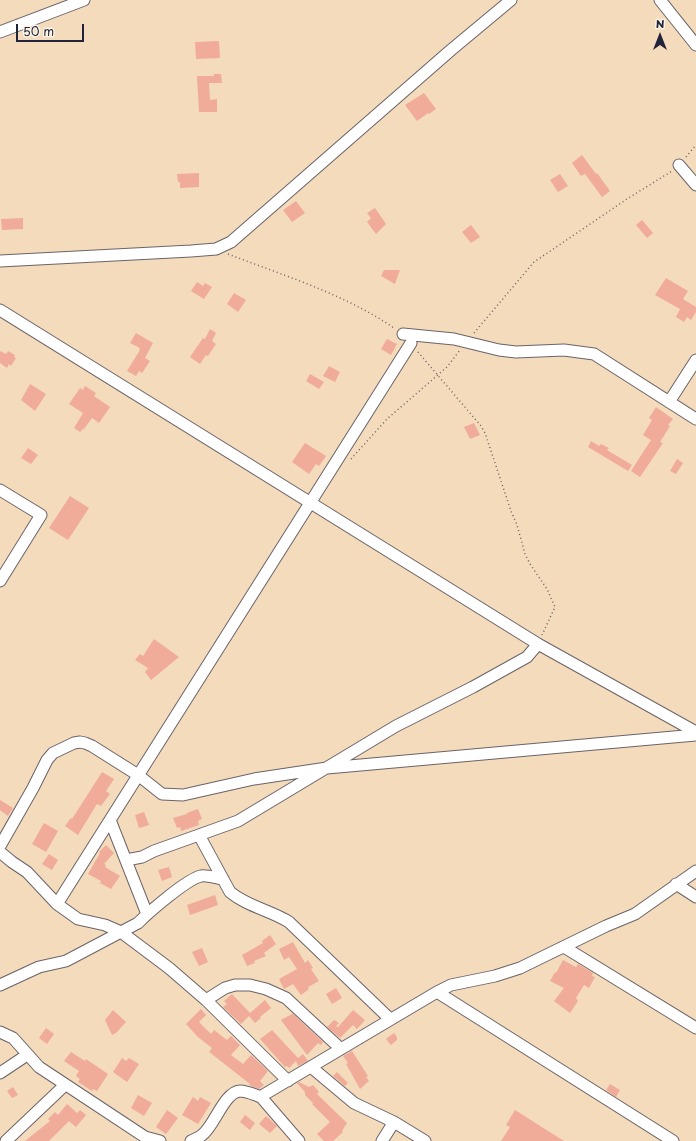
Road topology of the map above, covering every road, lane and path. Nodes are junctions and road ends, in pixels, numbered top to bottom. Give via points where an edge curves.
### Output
1 (84, 0) edge
2 (511, 0) edge
3 (660, 0) edge
4 (0, 32) edge
5 (696, 45) edge
6 (696, 145) edge
7 (679, 165) junction
8 (696, 185) edge
9 (216, 249) junction
10 (0, 261) edge
11 (0, 310) edge
12 (403, 334) joint
13 (467, 342) junction
14 (411, 343) joint
15 (696, 360) edge
16 (438, 374) junction
17 (669, 402) junction
18 (696, 420) edge
19 (346, 464) dead end
20 (0, 490) edge
21 (311, 503) junction
22 (2, 573) edge
23 (538, 644) junction
24 (696, 733) edge
25 (327, 768) junction
26 (138, 775) junction
27 (110, 820) junction
28 (199, 835) junction
29 (0, 846) edge
30 (0, 852) edge
31 (126, 860) junction
32 (696, 871) edge
33 (223, 879) junction
34 (676, 884) junction
35 (696, 897) edge
36 (57, 904) junction
37 (147, 914) junction
38 (121, 932) junction
39 (564, 946) junction
40 (0, 985) edge
41 (437, 992) junction
42 (206, 1000) junction
43 (390, 1019) junction
44 (696, 1028) edge
45 (0, 1032) edge
46 (341, 1048) junction
47 (27, 1055) junction
48 (311, 1067) junction
49 (0, 1074) edge
50 (288, 1081) junction
51 (65, 1085) junction
52 (261, 1097) junction
53 (394, 1122) junction
54 (295, 1140) edge
55 (6, 1141) edge
56 (160, 1141) edge
57 (191, 1141) edge
58 (382, 1141) edge
59 (425, 1141) edge
60 (673, 1141) edge

1 - 4 street
2 - 9 street via 231,242
3 - 5 street
6 - 7 path
7 - 8 street
7 - 13 path via 534,262
9 - 10 street
9 - 12 path via 350,302
11 - 21 street
12 - 13 street
13 - 16 path
13 - 17 street via 499,350 564,350 594,354
14 - 16 path
14 - 21 street
15 - 17 street
16 - 19 path via 387,419
16 - 23 path via 485,433 525,554 553,603 554,607
17 - 18 street
20 - 22 street via 41,515
21 - 23 street
21 - 26 street
23 - 24 street
23 - 25 street via 527,657 396,726
24 - 25 street
25 - 26 street via 254,779 183,795 162,794
25 - 28 street via 238,821
26 - 27 street
26 - 29 street via 85,743 74,743 53,753
27 - 31 street
27 - 36 street
28 - 31 street via 154,851 142,858
28 - 33 street
30 - 36 street via 27,872
31 - 37 street
32 - 34 street
33 - 37 street via 201,876 187,882
33 - 43 street via 230,892 237,898 289,922
34 - 35 street
34 - 39 street via 635,914
36 - 38 street via 78,919 105,925
37 - 38 street via 138,923
38 - 40 street via 66,961 39,967
38 - 42 street
39 - 41 street via 520,968 451,985
39 - 44 street
41 - 43 street
41 - 60 street
42 - 46 street via 224,988 235,985 266,989 286,998
42 - 50 street
43 - 46 street
45 - 47 street via 13,1038
46 - 48 street
47 - 49 street
47 - 51 street
48 - 50 street
48 - 53 street via 354,1102
50 - 52 street
51 - 55 street
51 - 56 street via 145,1137
52 - 54 street
52 - 57 street via 240,1091 233,1094 203,1135
53 - 58 street
53 - 59 street

